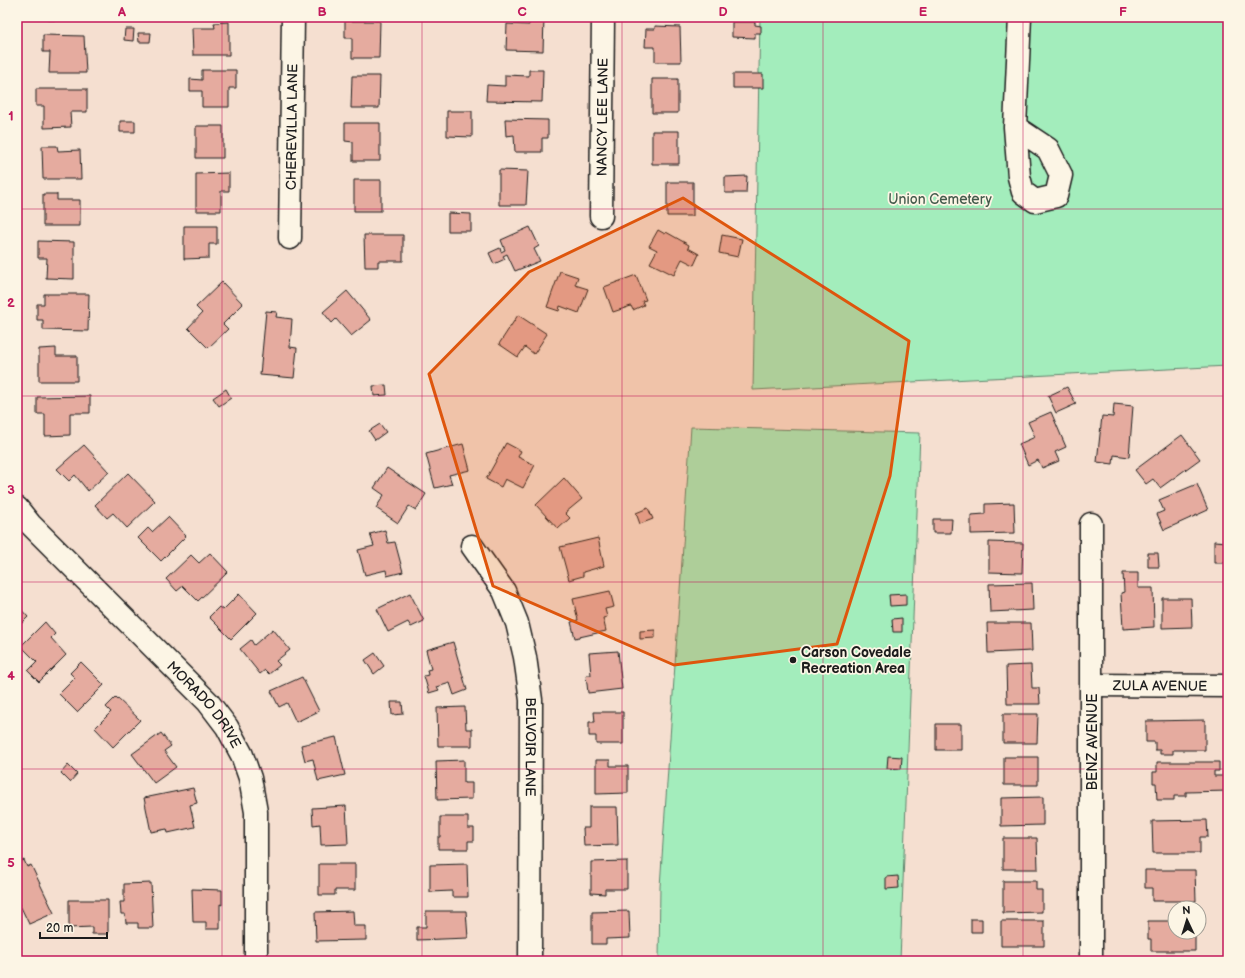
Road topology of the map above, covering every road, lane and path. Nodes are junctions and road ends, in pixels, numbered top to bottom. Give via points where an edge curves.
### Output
1 (293, 17) edge
2 (603, 17) edge
3 (1020, 17) edge
4 (1015, 127) dead end
5 (601, 216) dead end
6 (290, 238) dead end
7 (17, 508) edge
8 (1091, 524) dead end
9 (472, 546) dead end
10 (1092, 685) junction
11 (1228, 686) edge
12 (256, 961) edge
13 (530, 961) edge
14 (1091, 961) edge

1 - 6 street, CHEREVILLA LANE
2 - 5 street, NANCY LEE LANE
3 - 4 street
7 - 12 street, MORADO DRIVE via 208,702 238,748 250,778 256,812
8 - 10 street, BENZ AVENUE
9 - 13 street, BELVOIR LANE via 504,590 517,623 526,657 531,700
10 - 11 street, ZULA AVENUE
10 - 14 street, BENZ AVENUE

